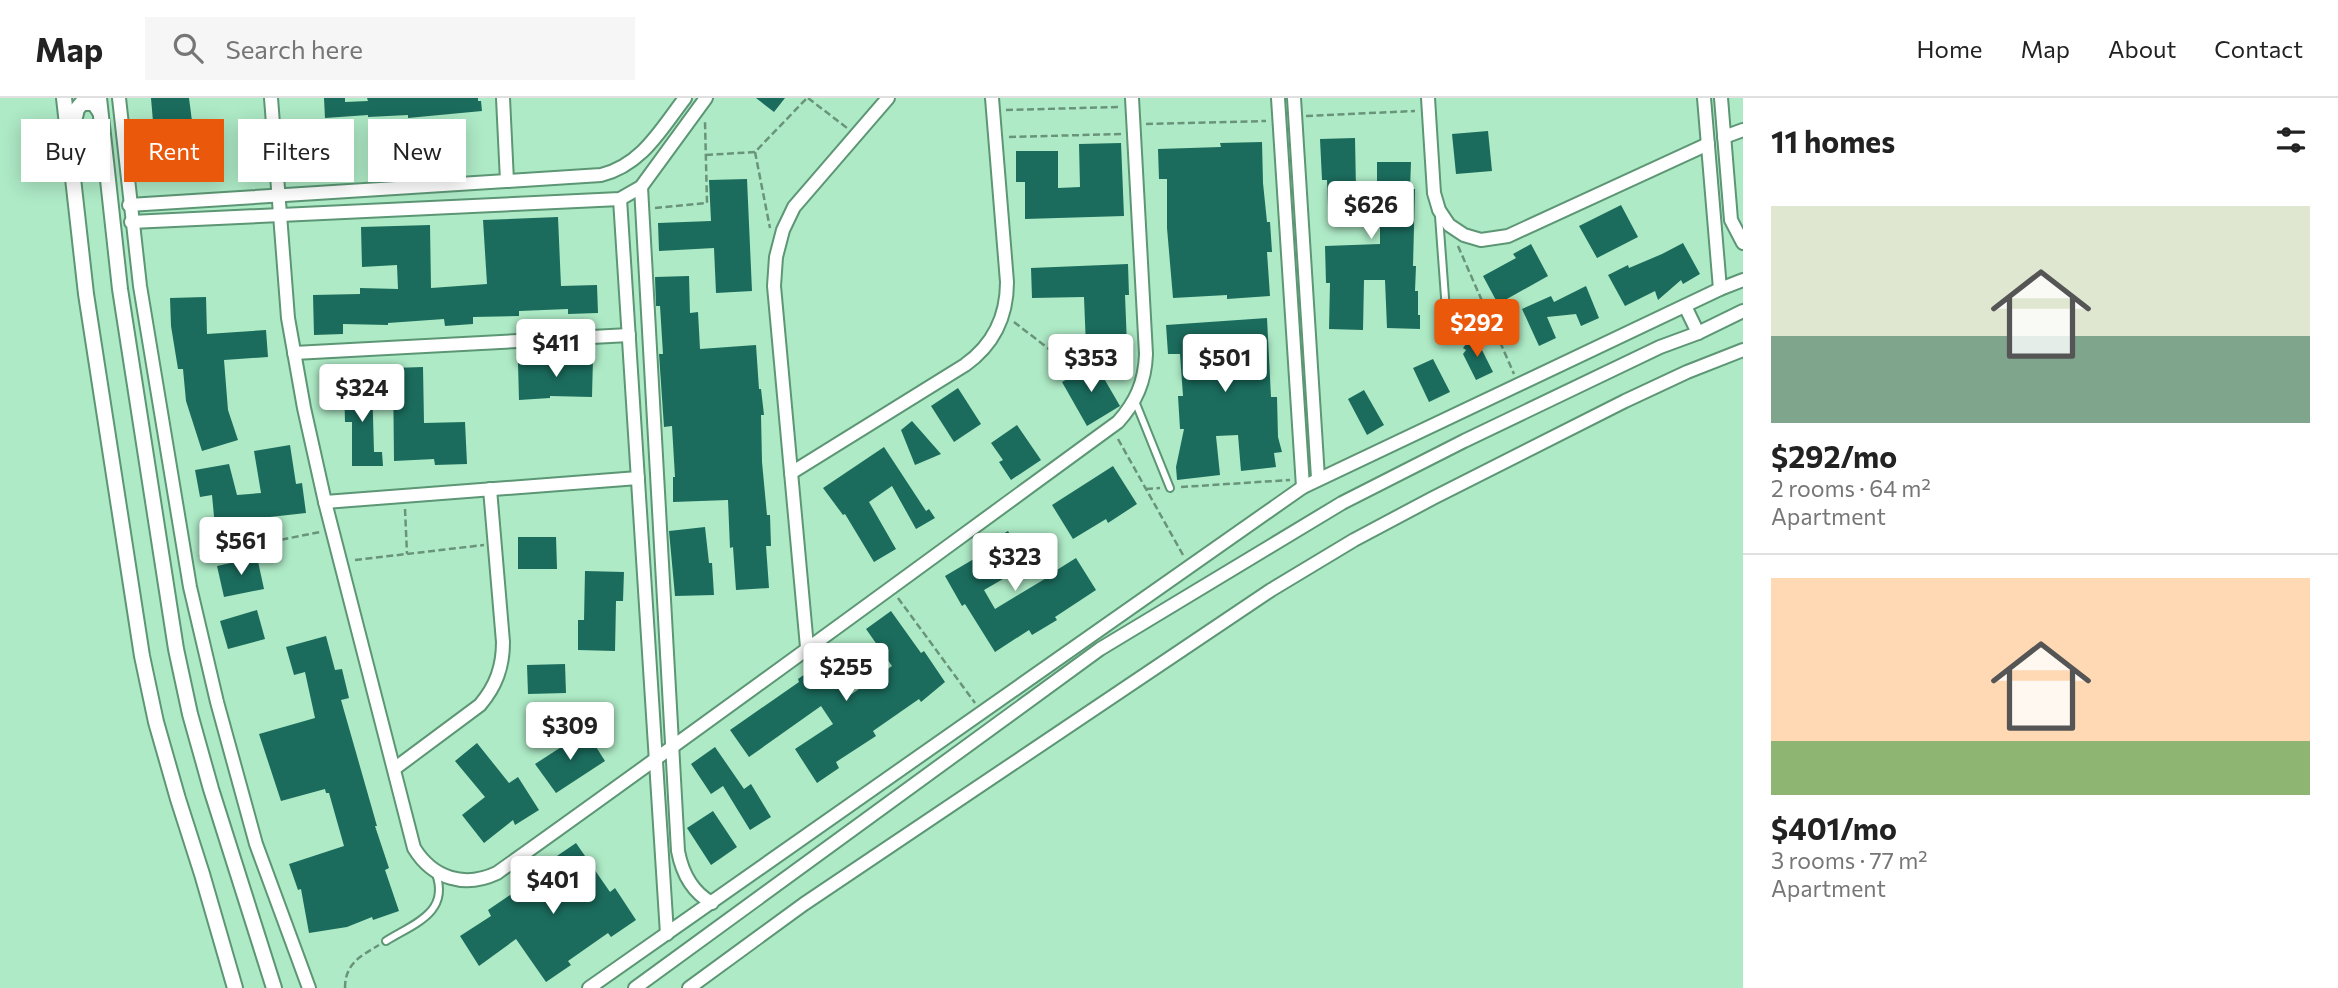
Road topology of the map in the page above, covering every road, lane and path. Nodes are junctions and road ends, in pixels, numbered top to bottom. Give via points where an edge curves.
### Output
1 (64, 98) edge
2 (99, 98) edge
3 (119, 98) edge
4 (271, 98) edge
5 (503, 98) edge
6 (685, 98) edge
7 (807, 98) edge
8 (888, 98) edge
9 (1278, 98) edge
10 (1294, 98) edge
11 (1704, 98) edge
12 (1721, 98) edge
13 (705, 99) edge
14 (1132, 102) edge
15 (992, 104) edge
16 (1428, 104) edge
17 (100, 114) junction
18 (1295, 116) junction
19 (66, 119) edge
20 (75, 119) edge
21 (1279, 120) junction
22 (1133, 129) junction
23 (1743, 130) edge
24 (855, 135) junction
25 (1724, 137) junction
26 (995, 138) junction
27 (1708, 144) junction
28 (755, 152) junction
29 (706, 155) junction
30 (507, 181) junction
31 (72, 182) edge
32 (446, 185) junction
33 (641, 187) junction
34 (278, 195) junction
35 (620, 199) junction
36 (130, 205) junction
37 (447, 208) junction
38 (641, 209) junction
39 (1439, 210) junction
40 (280, 215) junction
41 (131, 222) junction
42 (1449, 225) junction
43 (771, 231) dead end
44 (1743, 243) edge
45 (1743, 280) edge
46 (1720, 289) junction
47 (1685, 306) junction
48 (1446, 311) dead end
49 (1743, 311) edge
50 (1003, 314) junction
51 (1698, 333) junction
52 (629, 335) junction
53 (1743, 350) edge
54 (293, 353) junction
55 (1146, 354) junction
56 (1518, 384) junction
57 (1135, 401) junction
58 (1112, 426) junction
59 (791, 473) junction
60 (638, 478) junction
61 (1318, 478) junction
62 (1302, 483) junction
63 (1170, 488) junction
64 (490, 489) junction
65 (1146, 489) junction
66 (404, 496) junction
67 (325, 502) junction
68 (332, 529) junction
69 (495, 544) junction
70 (407, 554) junction
71 (186, 559) junction
72 (341, 562) junction
73 (1188, 565) junction
74 (890, 587) junction
75 (663, 593) junction
76 (645, 594) junction
77 (1089, 635) junction
78 (807, 647) junction
79 (1100, 649) junction
80 (981, 711) junction
81 (671, 749) junction
82 (654, 761) junction
83 (394, 769) junction
84 (435, 872) junction
85 (712, 902) junction
86 (667, 934) junction
87 (386, 941) joint
88 (235, 988) edge
89 (274, 988) edge
90 (309, 988) edge
91 (345, 988) edge
92 (589, 988) edge
93 (635, 988) edge
94 (689, 988) edge

1 - 19 street
2 - 17 street
3 - 36 street
4 - 34 street
5 - 30 street
6 - 30 street via 642,153 625,167 601,176
7 - 24 path
7 - 28 path
8 - 24 street
9 - 21 street
10 - 18 street
11 - 27 street
12 - 25 street
13 - 29 path
13 - 33 street
14 - 15 path
14 - 22 street
15 - 26 street
16 - 18 path
16 - 39 street
17 - 20 street via 94,103 86,102 79,106
17 - 89 street via 120,289 176,649 211,789
18 - 61 street
21 - 22 path
21 - 62 street
22 - 26 path
22 - 55 street
23 - 25 street
24 - 59 street via 794,207 775,257
25 - 44 street via 1731,220
26 - 50 street via 1007,282
27 - 42 street via 1499,239 1472,238
27 - 46 street
28 - 29 path
28 - 43 path
29 - 38 path via 707,203
30 - 32 street
31 - 88 street via 142,656 156,722
32 - 34 street
32 - 37 street
33 - 35 street
33 - 38 street
34 - 36 street
34 - 40 street
35 - 37 street
35 - 52 street
36 - 41 street
37 - 40 street
38 - 75 street
39 - 42 street
39 - 48 lane
40 - 41 street
40 - 54 street
41 - 71 street
42 - 56 path
45 - 46 street
46 - 47 street
47 - 51 street
47 - 56 street
49 - 51 street
50 - 55 path via 1071,366 1090,354
50 - 59 street via 993,337 975,357
51 - 79 street via 1342,503
52 - 54 street
52 - 60 street
53 - 94 street via 1613,407 1354,540 1270,590 804,904
54 - 67 street
55 - 57 street
56 - 61 street
57 - 58 street
57 - 63 lane
58 - 65 path
58 - 74 street
59 - 78 street
60 - 64 street
60 - 76 street
61 - 62 street
62 - 63 path
62 - 73 street
63 - 65 path
64 - 66 street
64 - 69 street
65 - 73 path
66 - 67 street
66 - 70 path
67 - 68 street
68 - 71 path
68 - 72 street
69 - 70 path
69 - 83 street via 503,653 499,675 480,705
70 - 72 path
71 - 90 street via 217,702 253,832
72 - 83 street
73 - 77 street
74 - 78 street
74 - 80 path
75 - 76 street
75 - 81 street
76 - 82 street
77 - 79 street
77 - 80 street
78 - 81 street
79 - 93 street
80 - 85 street
81 - 82 street
81 - 85 street via 680,862 689,882
82 - 84 street via 497,873 466,881
82 - 86 street
83 - 84 street via 414,848
84 - 87 lane via 440,888 432,912
85 - 86 street
86 - 92 street
87 - 91 path via 354,960

